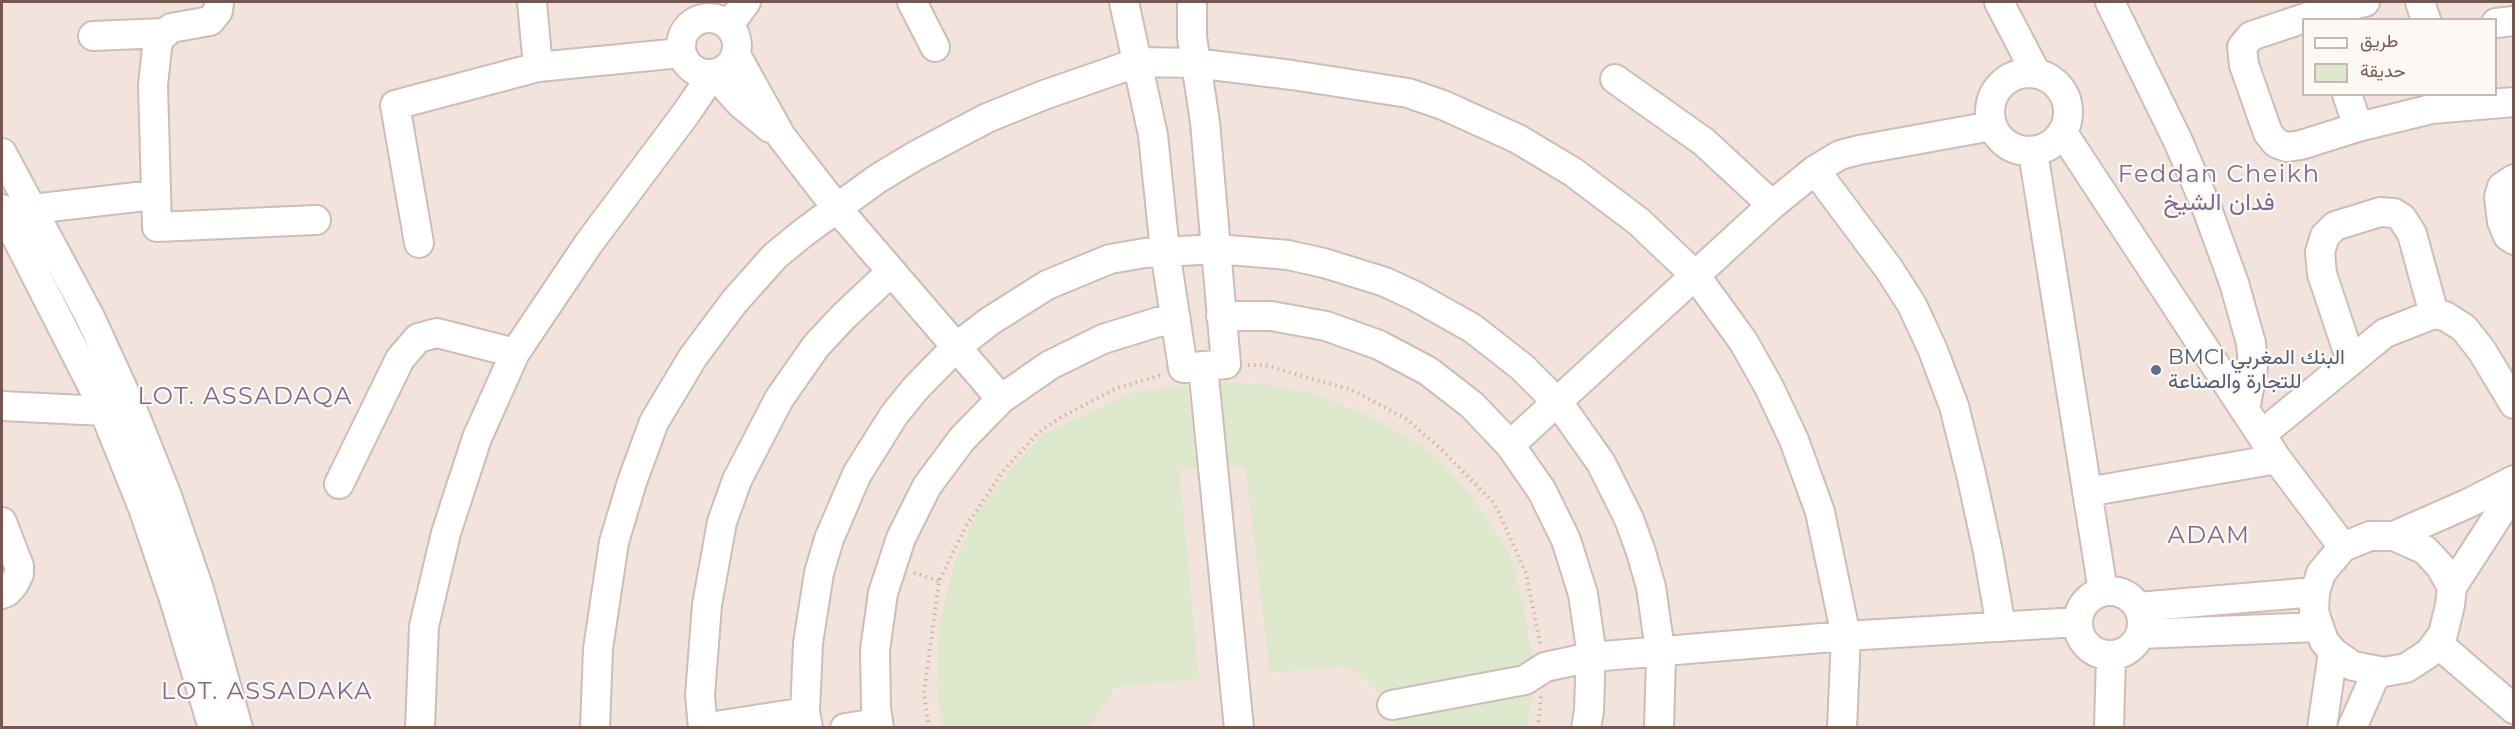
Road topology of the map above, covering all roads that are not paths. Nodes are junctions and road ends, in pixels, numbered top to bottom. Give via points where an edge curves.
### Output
1 (219, 2) edge
2 (532, 2) edge
3 (746, 2) edge
4 (912, 2) edge
5 (1124, 2) edge
6 (1192, 2) edge
7 (1999, 2) edge
8 (2110, 2) edge
9 (2365, 2) edge
10 (2420, 2) edge
11 (711, 15) edge
12 (2325, 16) edge
13 (2425, 18) edge
14 (2514, 21) edge
15 (2302, 22) edge
16 (2497, 24) edge
17 (164, 33) junction
18 (93, 36) dead end
19 (934, 48) dead end
20 (681, 53) junction
21 (736, 55) junction
22 (1139, 62) junction
23 (1195, 63) junction
24 (538, 67) junction
25 (2036, 73) junction
26 (713, 75) junction
27 (1615, 79) dead end
28 (2348, 96) edge
29 (2437, 102) edge
30 (2514, 102) edge
31 (1992, 126) junction
32 (2358, 127) junction
33 (2063, 133) junction
34 (781, 136) junction
35 (2033, 152) junction
36 (2, 153) edge
37 (1815, 170) junction
38 (2514, 179) edge
39 (154, 195) junction
40 (1772, 205) junction
41 (836, 207) junction
42 (12, 210) edge
43 (316, 220) dead end
44 (2514, 240) edge
45 (419, 243) dead end
46 (1217, 249) junction
47 (1165, 251) junction
48 (891, 272) junction
49 (1695, 275) junction
50 (2434, 314) junction
51 (1221, 316) junction
52 (1176, 320) junction
53 (955, 348) junction
54 (515, 353) junction
55 (2351, 361) junction
56 (1204, 366) junction
57 (1001, 399) junction
58 (1556, 402) junction
59 (2514, 404) edge
60 (2, 406) edge
61 (2245, 410) junction
62 (104, 411) junction
63 (2262, 434) junction
64 (1510, 445) junction
65 (2277, 459) junction
66 (2514, 480) edge
67 (339, 484) dead end
68 (2514, 491) edge
69 (2087, 492) junction
70 (2, 522) edge
71 (2394, 536) junction
72 (2343, 547) junction
73 (2452, 587) junction
74 (2103, 591) junction
75 (2315, 592) junction
76 (2, 594) edge
77 (2139, 620) junction
78 (2078, 622) junction
79 (2001, 627) junction
80 (2319, 627) junction
81 (1846, 636) junction
82 (2437, 643) junction
83 (1660, 650) junction
84 (2333, 652) junction
85 (2111, 655) junction
86 (1591, 657) junction
87 (2377, 671) junction
88 (1392, 705) dead end
89 (2514, 709) edge
90 (806, 720) edge
91 (878, 725) edge
92 (213, 728) edge
93 (238, 728) edge
94 (420, 728) edge
95 (595, 728) edge
96 (703, 728) edge
97 (844, 728) edge
98 (1239, 728) edge
99 (1586, 728) edge
100 (1659, 728) edge
101 (1842, 728) edge
102 (2109, 728) edge
103 (2322, 728) edge
104 (2352, 728) edge

1 - 17 street via 210,21
2 - 24 street
3 - 11 street
4 - 19 street
5 - 22 street
6 - 23 street
7 - 25 street
8 - 61 street via 2206,206 2234,283 2251,343 2253,367
9 - 12 street
10 - 13 street
11 - 20 street via 687,27
11 - 21 street via 735,34
14 - 16 street
15 - 32 street via 2251,36 2242,48 2244,65 2268,133 2276,143 2287,147
17 - 18 street
17 - 39 street via 154,69
20 - 24 street
20 - 26 street via 694,70
21 - 26 street via 730,65
21 - 34 street
22 - 23 street
22 - 41 street via 987,118 915,156
22 - 47 street via 1153,135
23 - 46 street via 1205,122
23 - 49 street via 1407,93 1443,105 1518,139 1573,172 1638,221
24 - 45 street via 395,105
25 - 31 street via 2010,78 1999,87 1991,106
25 - 33 street via 2063,91 2069,112
26 - 34 street
26 - 54 street via 589,243
27 - 40 street via 1704,142
28 - 32 street
29 - 30 street
29 - 32 street
31 - 35 street via 2008,146
31 - 37 street via 1859,150 1840,155
33 - 35 street via 2050,146
33 - 61 street
34 - 41 street
35 - 69 street
36 - 42 street
37 - 40 street
37 - 79 street via 1889,269 1912,304 1932,348 1954,406 1968,462
38 - 44 street via 2502,187 2499,197 2502,222
39 - 42 street
39 - 43 street via 157,227
40 - 49 street
41 - 48 street
41 - 95 street via 775,256 734,302 693,357 654,423 614,542 598,649
42 - 62 street
42 - 93 street via 94,326 133,411 199,589
46 - 47 street
46 - 51 street
46 - 58 street via 1324,262 1385,282 1462,322 1522,367
47 - 52 street
47 - 53 street via 1110,260 1058,281 1018,302
48 - 53 street
48 - 96 street via 816,346 779,399 737,480 722,522 707,605 700,695
49 - 58 street
49 - 81 street via 1743,341 1794,440 1820,512
50 - 55 street via 2385,333
50 - 55 street via 2412,234 2402,218 2380,212 2336,226 2325,236 2320,252 2322,274
50 - 59 street via 2464,328
51 - 56 street
51 - 64 street via 1271,316 1315,324 1379,345 1428,371 1472,405
52 - 56 street
52 - 57 street via 1102,339 1050,365
53 - 57 street
53 - 90 street via 894,415 842,506 819,573 812,608
54 - 67 street via 437,333 417,338 400,359
54 - 94 street via 477,438 446,533 423,626
55 - 63 street
56 - 98 street
57 - 91 street via 962,439 927,486 901,538 884,593 875,650
58 - 64 street
58 - 83 street via 1601,463 1629,519 1651,586
60 - 62 street
61 - 63 street
62 - 92 street via 143,508
63 - 65 street
64 - 86 street via 1542,490 1566,540 1583,594
65 - 69 street
65 - 72 street
66 - 71 street
68 - 73 street
69 - 74 street
70 - 76 street via 19,566 14,585
71 - 72 street via 2370,536
71 - 73 street via 2425,550
72 - 75 street via 2321,573
73 - 82 street via 2446,625
74 - 77 street via 2121,592 2129,597
74 - 78 street via 2087,600
75 - 77 street
75 - 80 street via 2314,612
77 - 80 street
77 - 85 street via 2133,645
78 - 79 street
78 - 85 street via 2085,642 2099,653
79 - 81 street
80 - 84 street
81 - 83 street
81 - 101 street
82 - 87 street via 2430,653 2406,668
82 - 89 street
83 - 86 street
83 - 100 street
84 - 87 street via 2353,666
84 - 103 street
85 - 102 street
86 - 88 street via 1545,666 1525,680
86 - 99 street
87 - 104 street
90 - 96 street
91 - 97 street

